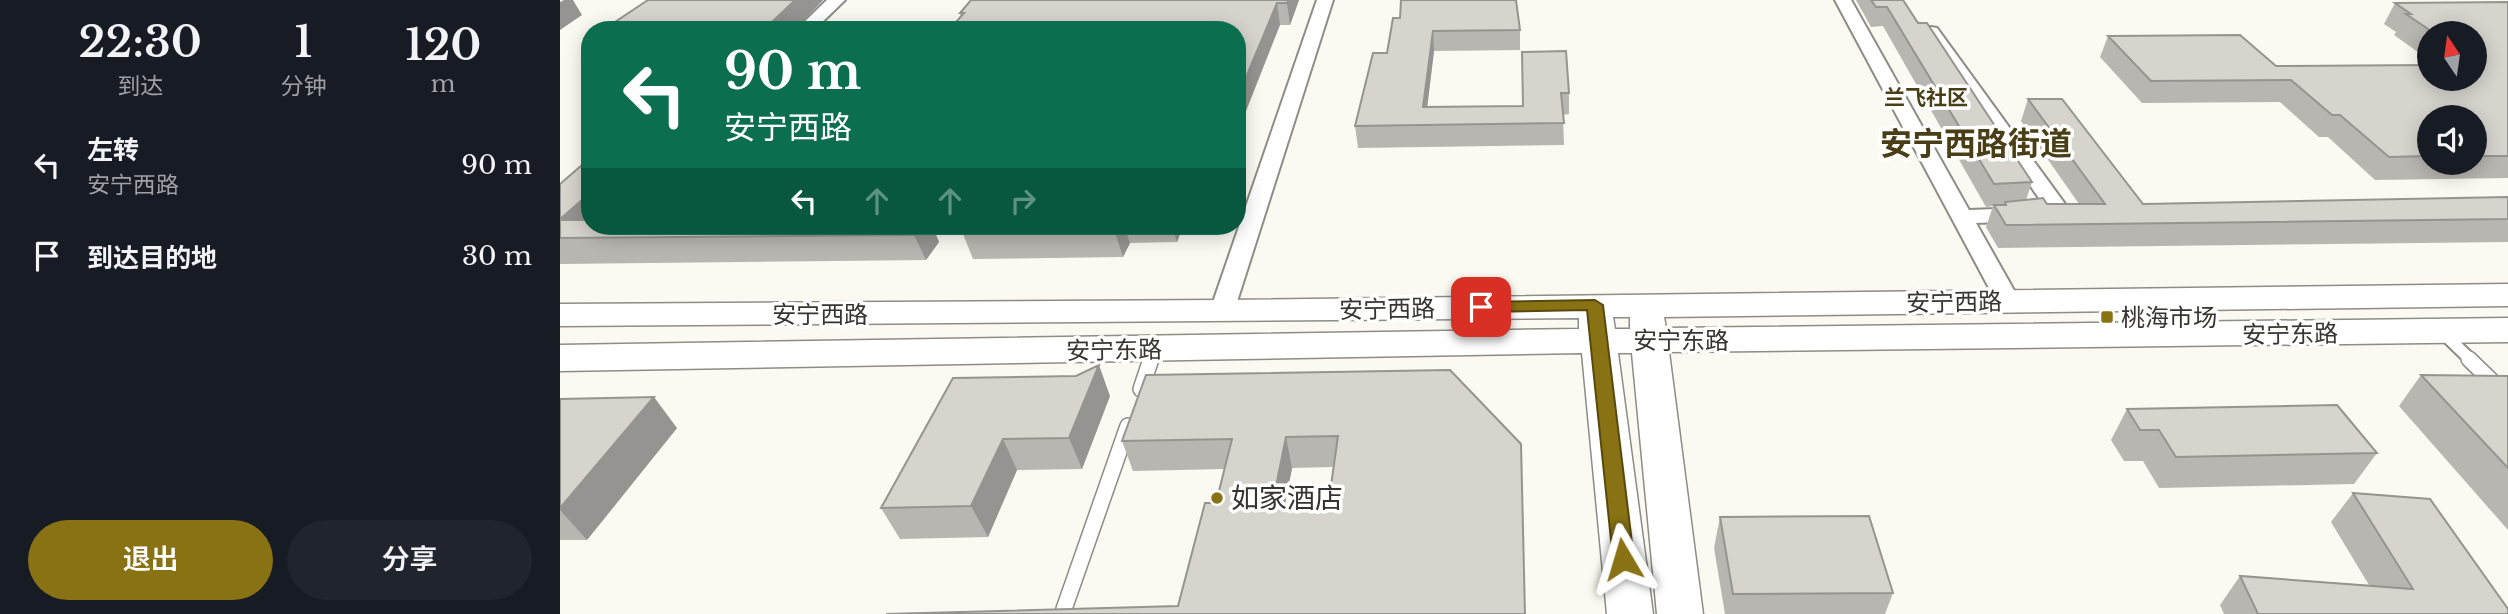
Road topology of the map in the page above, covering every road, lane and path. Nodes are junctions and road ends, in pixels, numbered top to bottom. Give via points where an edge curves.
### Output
1 (837, 0) edge
2 (1325, 0) edge
3 (1843, 0) edge
4 (814, 21) edge
5 (1931, 32) edge
6 (1962, 217) junction
7 (2508, 295) edge
8 (2008, 301) junction
9 (1743, 304) junction
10 (1481, 307) junction
11 (1222, 311) junction
12 (560, 315) edge
13 (1647, 322) junction
14 (1596, 323) junction
15 (2442, 331) junction
16 (2508, 331) edge
17 (1750, 339) junction
18 (1476, 343) junction
19 (1154, 350) junction
20 (563, 362) edge
21 (2508, 397) edge
22 (1064, 609) edge
23 (1630, 614) edge
24 (1680, 614) edge

1 - 4 street
2 - 11 street
3 - 6 street
5 - 6 street via 2054,204 2025,215
6 - 8 street
7 - 8 main road, 安宁西路
8 - 9 main road, 安宁西路
9 - 13 main road, 安宁西路
9 - 17 main road via 1736,318
10 - 11 main road, 安宁西路
10 - 14 main road, 安宁西路
10 - 18 main road via 1493,313 1497,324 1491,335
11 - 12 main road, 安宁西路
13 - 14 main road, 安宁东路
13 - 17 main road, 安宁东路
13 - 24 main road
14 - 18 main road, 安宁东路
14 - 23 main road
15 - 16 main road, 安宁东路
15 - 17 main road, 安宁东路
15 - 21 lane
18 - 19 main road, 安宁东路
19 - 20 main road, 安宁东路
19 - 22 lane

